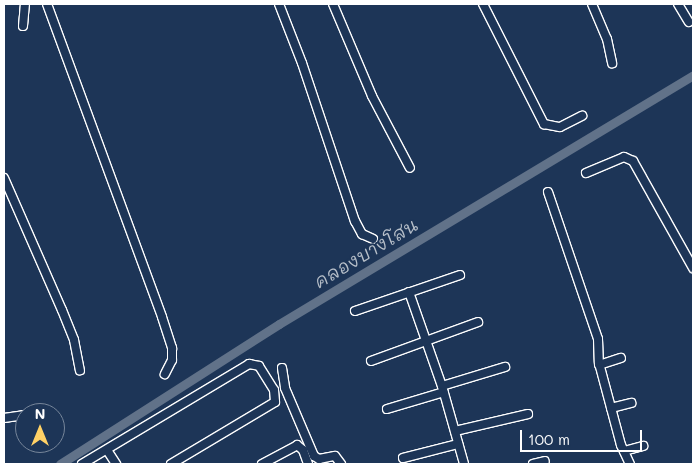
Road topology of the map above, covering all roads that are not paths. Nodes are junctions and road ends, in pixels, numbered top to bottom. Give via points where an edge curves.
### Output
1 (25, 4) edge
2 (47, 4) edge
3 (278, 4) edge
4 (333, 4) edge
5 (483, 4) edge
6 (592, 4) edge
7 (678, 4) edge
8 (689, 22) dead end
9 (23, 26) dead end
10 (612, 63) dead end
11 (582, 116) dead end
12 (410, 168) dead end
13 (586, 173) dead end
14 (4, 178) edge
15 (548, 192) dead end
16 (373, 239) dead end
17 (693, 268) edge
18 (460, 275) dead end
19 (409, 292) junction
20 (355, 311) dead end
21 (478, 322) dead end
22 (426, 341) junction
23 (621, 358) dead end
24 (370, 361) dead end
25 (599, 365) junction
26 (505, 367) dead end
27 (282, 368) dead end
28 (80, 370) dead end
29 (165, 374) dead end
30 (443, 389) junction
31 (630, 403) dead end
32 (611, 408) junction
33 (387, 409) dead end
34 (528, 414) dead end
35 (455, 431) junction
36 (458, 444) junction
37 (643, 446) dead end
38 (108, 450) junction
39 (624, 451) junction
40 (403, 458) dead end
41 (545, 461) dead end
42 (82, 464) edge
43 (116, 464) edge
44 (171, 464) edge
45 (262, 464) edge
46 (308, 464) edge
47 (341, 464) edge
48 (464, 464) edge
49 (533, 464) edge
50 (630, 464) edge

1 - 9 street
2 - 29 street via 172,348 172,360
3 - 16 street via 305,71 355,221 362,234
4 - 12 street via 372,96
5 - 11 street via 544,124 560,127
6 - 10 street via 607,39
7 - 8 street
13 - 17 street via 624,158 634,161
14 - 28 street via 74,340
15 - 25 street via 598,339
18 - 19 street
19 - 20 street
19 - 22 street
21 - 22 street
22 - 24 street
22 - 30 street
23 - 25 street
25 - 32 street
26 - 30 street
27 - 47 street via 284,388 314,456 319,459 335,456
30 - 33 street
30 - 35 street
31 - 32 street
32 - 39 street
34 - 35 street
35 - 36 street
36 - 40 street
36 - 48 street
37 - 39 street
38 - 42 street
38 - 43 street
38 - 44 street via 249,364 259,366 272,383 275,402
39 - 50 street
41 - 49 street
45 - 46 street via 297,445 303,450

